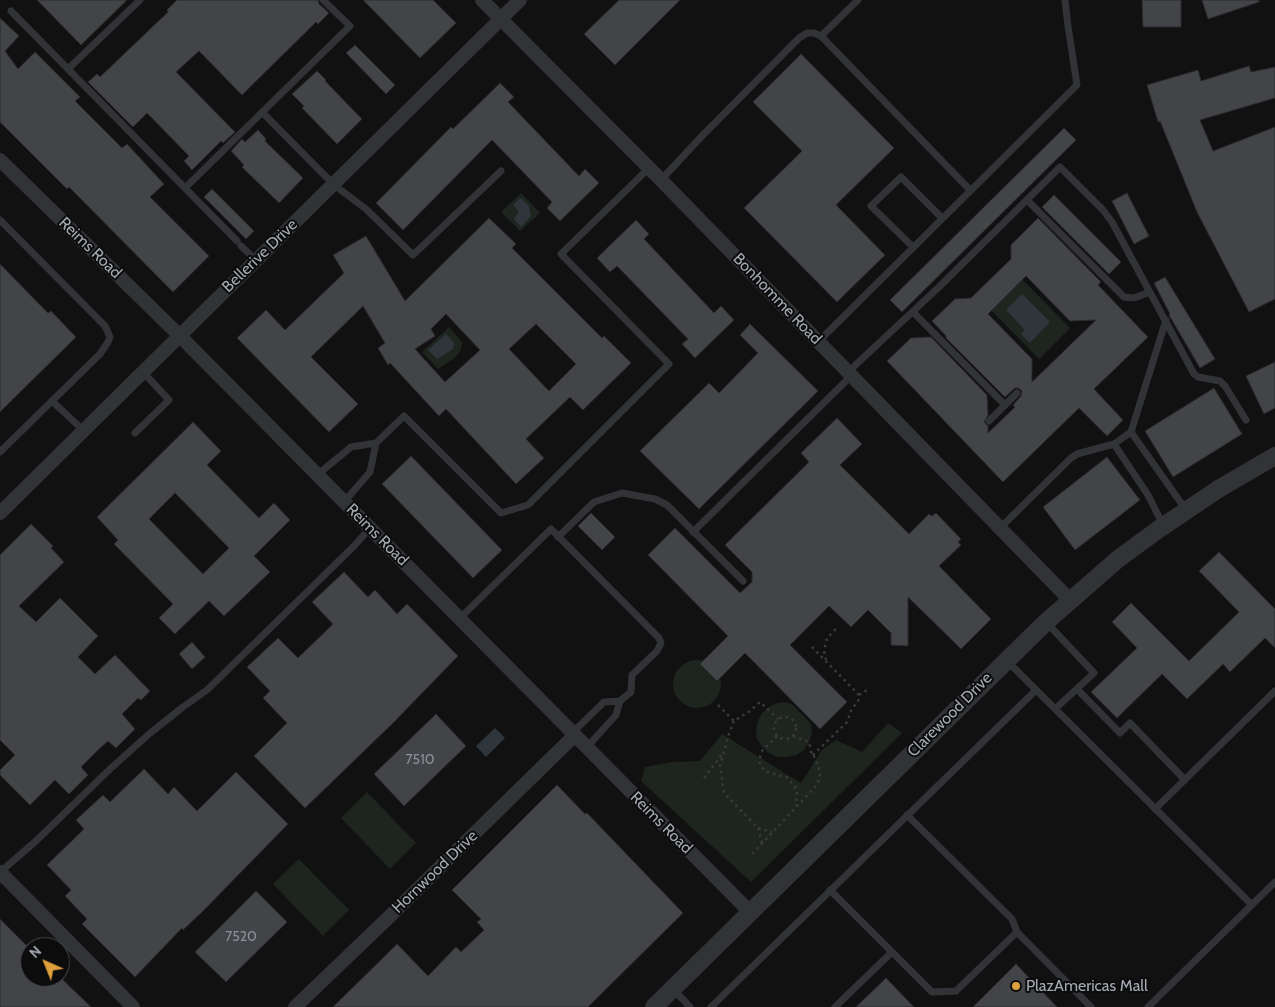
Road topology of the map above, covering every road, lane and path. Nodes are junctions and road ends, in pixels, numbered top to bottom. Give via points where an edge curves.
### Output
1 (140, 0) edge
2 (323, 0) edge
3 (482, 0) edge
4 (520, 0) edge
5 (858, 0) edge
6 (1065, 0) edge
7 (11, 11) dead end
8 (501, 19) junction
9 (821, 36) junction
10 (68, 69) junction
11 (262, 112) junction
12 (0, 160) edge
13 (649, 168) junction
14 (500, 170) dead end
15 (661, 180) junction
16 (334, 185) junction
17 (184, 188) junction
18 (970, 190) junction
19 (1027, 200) junction
20 (942, 218) junction
21 (0, 220) edge
22 (913, 248) junction
23 (256, 260) junction
24 (1150, 292) junction
25 (913, 312) junction
26 (1166, 320) junction
27 (179, 335) junction
28 (819, 341) junction
29 (143, 372) junction
30 (850, 374) junction
31 (1017, 393) dead end
32 (52, 401) junction
33 (1005, 405) junction
34 (1246, 420) dead end
35 (989, 421) dead end
36 (83, 430) junction
37 (1131, 432) junction
38 (135, 433) dead end
39 (376, 444) junction
40 (1114, 444) junction
41 (0, 452) edge
42 (1275, 456) edge
43 (317, 475) junction
44 (344, 502) junction
45 (1187, 510) junction
46 (0, 512) edge
47 (1164, 526) junction
48 (370, 528) junction
49 (1000, 528) junction
50 (693, 532) junction
51 (558, 537) junction
52 (743, 581) dead end
53 (1070, 600) junction
54 (459, 619) junction
55 (1046, 622) junction
56 (838, 628) dead end
57 (809, 644) dead end
58 (1006, 660) junction
59 (826, 662) junction
60 (869, 689) dead end
61 (1077, 689) junction
62 (1036, 690) junction
63 (1275, 691) edge
64 (858, 695) junction
65 (620, 701) junction
66 (718, 705) dead end
67 (1055, 709) junction
68 (778, 720) junction
69 (734, 721) junction
70 (574, 734) junction
71 (776, 736) junction
72 (793, 736) junction
73 (587, 747) junction
74 (724, 752) junction
75 (814, 754) junction
76 (704, 778) dead end
77 (1185, 780) junction
78 (796, 808) junction
79 (1155, 809) junction
80 (907, 815) junction
81 (758, 828) junction
82 (772, 832) junction
83 (762, 843) junction
84 (752, 854) dead end
85 (0, 872) edge
86 (1275, 882) edge
87 (830, 890) junction
88 (1252, 904) junction
89 (750, 912) junction
90 (1017, 932) junction
91 (892, 952) junction
92 (672, 989) junction
93 (133, 1007) edge
94 (295, 1007) edge
95 (654, 1007) edge
96 (690, 1007) edge
97 (711, 1007) edge
98 (835, 1007) edge
99 (1091, 1007) edge
100 (1148, 1007) edge

1 - 10 lane
2 - 11 lane via 350,26
3 - 8 street, Bonhomme Road
4 - 8 street, Bellerive Drive
5 - 9 lane
6 - 18 lane via 1077,85
7 - 10 lane
8 - 13 street, Bonhomme Road
8 - 16 street, Bellerive Drive
9 - 15 lane via 807,33 800,38
9 - 18 lane
10 - 17 lane
11 - 16 lane
11 - 17 lane
12 - 27 street, Reims Road
13 - 15 street, Bonhomme Road
13 - 39 lane via 561,254 669,364 528,505 501,513 404,416
14 - 16 lane via 413,255 366,209
15 - 28 street, Bonhomme Road
16 - 23 street, Bellerive Drive
17 - 23 lane
18 - 20 lane
19 - 24 lane via 1124,297 1134,298
19 - 24 lane via 1060,168 1108,216
19 - 25 lane
20 - 22 lane
20 - 22 lane via 901,178 871,206
21 - 32 lane via 109,331 110,337 100,354
22 - 28 lane
23 - 27 street, Bellerive Drive
24 - 26 lane
25 - 30 lane
25 - 33 lane
26 - 34 lane via 1194,374 1220,381
26 - 37 lane
27 - 29 street, Bellerive Drive
27 - 43 street, Reims Road
28 - 30 street, Bonhomme Road
29 - 36 street, Bellerive Drive
29 - 38 lane via 169,400
30 - 49 street, Bonhomme Road
30 - 50 lane
31 - 33 lane
32 - 36 lane
32 - 41 lane
33 - 35 lane
36 - 46 street, Bellerive Drive
37 - 40 lane
37 - 45 lane
39 - 43 lane via 351,447
39 - 44 lane via 370,472
40 - 47 lane
40 - 49 lane via 1071,458
42 - 45 street, Clarewood Drive
43 - 44 street, Reims Road
44 - 48 street, Reims Road
45 - 47 street, Clarewood Drive
47 - 53 street, Clarewood Drive via 1118,559
48 - 54 street, Reims Road
48 - 85 lane via 207,690 149,734
49 - 53 street, Bonhomme Road
50 - 51 lane via 668,505 655,499 622,493 594,502
50 - 52 lane
51 - 54 lane via 551,529
51 - 65 lane via 661,643 632,675 630,692
53 - 55 street, Clarewood Drive
54 - 70 street, Reims Road
55 - 58 street, Clarewood Drive
55 - 61 lane via 1094,673
56 - 59 path via 827,638
57 - 59 path
58 - 62 lane
58 - 89 street, Clarewood Drive
59 - 64 path
60 - 64 path
61 - 67 lane
61 - 77 lane via 1120,733 1130,722
62 - 67 lane
62 - 80 lane
63 - 77 lane
64 - 75 path via 858,702 847,722
65 - 70 lane via 604,702
65 - 73 lane via 616,715
66 - 69 path
67 - 79 lane
68 - 69 path via 760,702
68 - 71 path via 774,726
68 - 72 path via 788,718 794,722 796,730
69 - 74 path
70 - 73 street, Reims Road
70 - 94 street, Hornwood Drive
71 - 72 path via 787,740
71 - 78 path via 762,751 759,760 767,772 786,776 792,782 797,790
72 - 75 path via 809,742 812,756
73 - 89 street, Reims Road
74 - 76 path
74 - 81 path via 720,766 724,793
75 - 78 path via 820,778
77 - 79 lane
78 - 82 path
79 - 88 lane
80 - 87 lane
80 - 90 lane via 1012,918
81 - 82 path
81 - 83 path
82 - 83 path
83 - 84 path
85 - 93 street
86 - 88 lane
87 - 91 lane
87 - 97 lane
88 - 100 lane
89 - 92 street, Clarewood Drive
90 - 91 lane via 956,991 932,992
90 - 99 lane
91 - 98 lane
92 - 95 street, Clarewood Drive
92 - 96 lane

